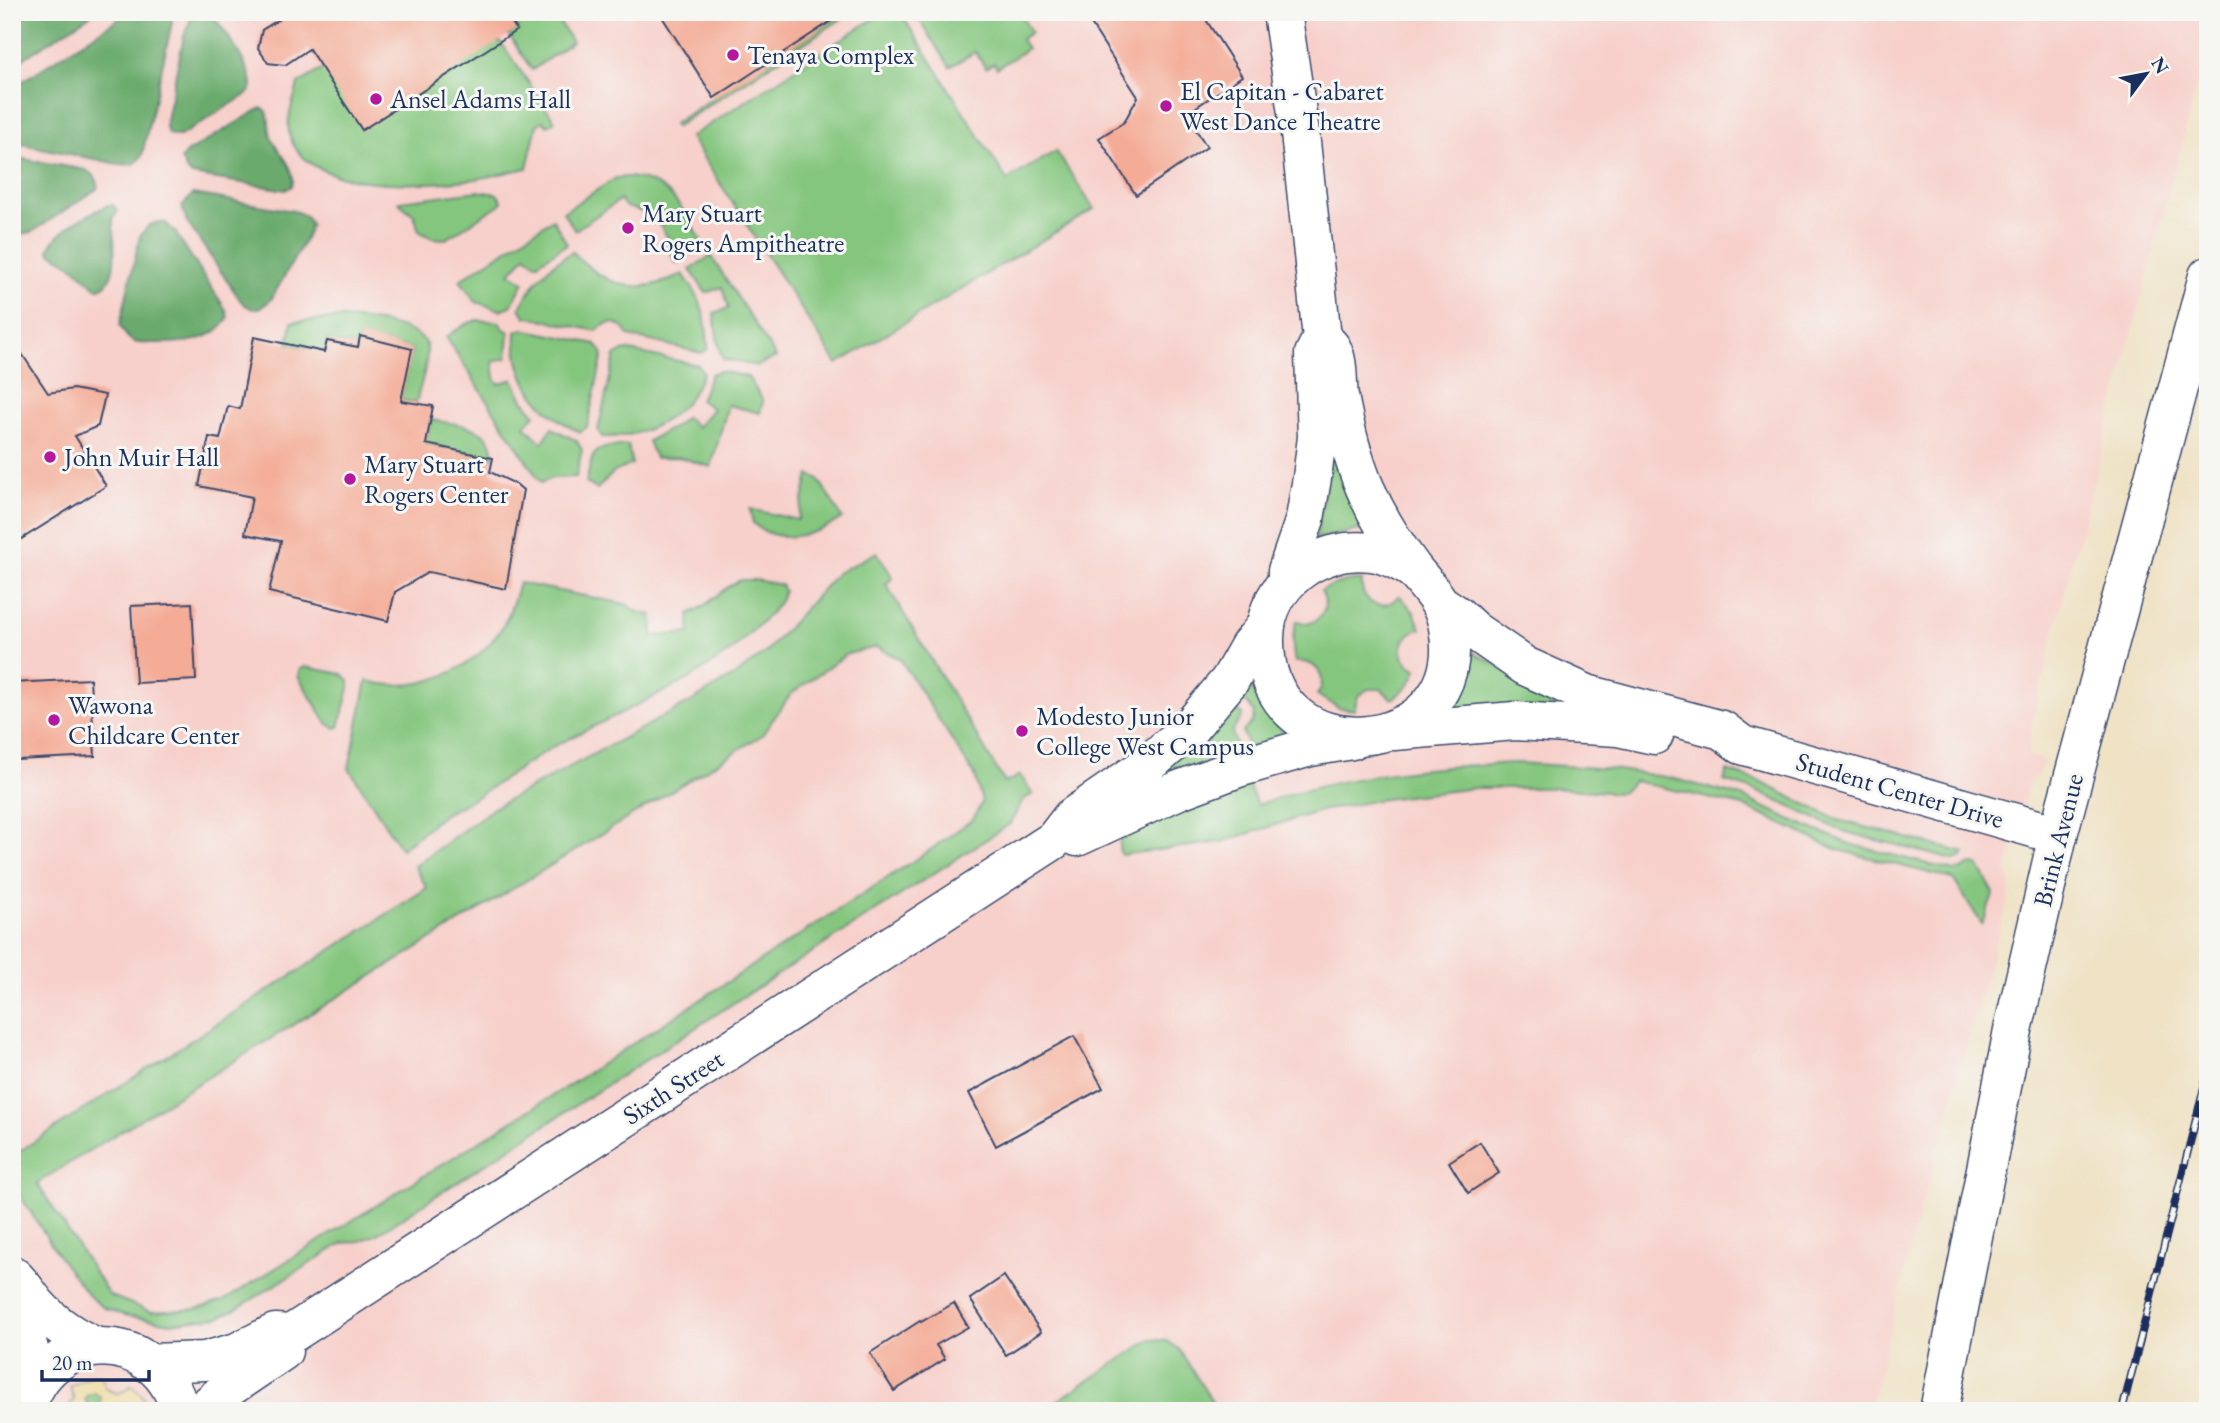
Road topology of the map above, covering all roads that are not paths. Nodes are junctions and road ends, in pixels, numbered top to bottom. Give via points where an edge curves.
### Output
1 (1282, 12) edge
2 (2208, 276) edge
3 (1322, 338) junction
4 (1414, 570) junction
5 (1287, 581) junction
6 (1442, 606) junction
7 (1265, 627) junction
8 (1379, 734) junction
9 (1742, 745) junction
10 (2058, 835) junction
11 (1054, 840) junction
12 (12, 1275) edge
13 (12, 1308) edge
14 (291, 1334) junction
15 (97, 1347) junction
16 (151, 1363) junction
17 (28, 1402) edge
18 (180, 1411) edge
19 (202, 1411) edge
20 (1939, 1411) edge

1 - 3 street
2 - 10 street, Brink Avenue
3 - 4 street via 1334,351 1357,469
3 - 5 street via 1314,354 1317,437 1312,478
4 - 5 street via 1394,558 1349,551 1305,566
4 - 6 street
5 - 7 street
6 - 8 street via 1450,647 1439,689 1411,721
6 - 9 street, Student Center Drive via 1525,666 1587,694 1722,730
7 - 8 street via 1264,656 1272,684 1288,707 1311,726 1338,736
7 - 11 street, Sixth Street via 1230,680 1188,730 1146,767 1071,818
8 - 9 street, Student Center Drive via 1515,721 1618,727 1717,749
8 - 11 street, Sixth Street via 1248,765 1179,790 1083,836
9 - 10 street, Student Center Drive
10 - 20 street, Brink Avenue via 2013,1030
11 - 14 street, Sixth Street
12 - 15 street via 54,1322
13 - 17 street via 30,1350 33,1372
14 - 16 street, Sixth Street via 275,1333 237,1352 205,1361
14 - 19 street, Sixth Street via 285,1350
15 - 16 street via 125,1350
15 - 17 street via 60,1359 43,1374
16 - 18 street via 175,1395

